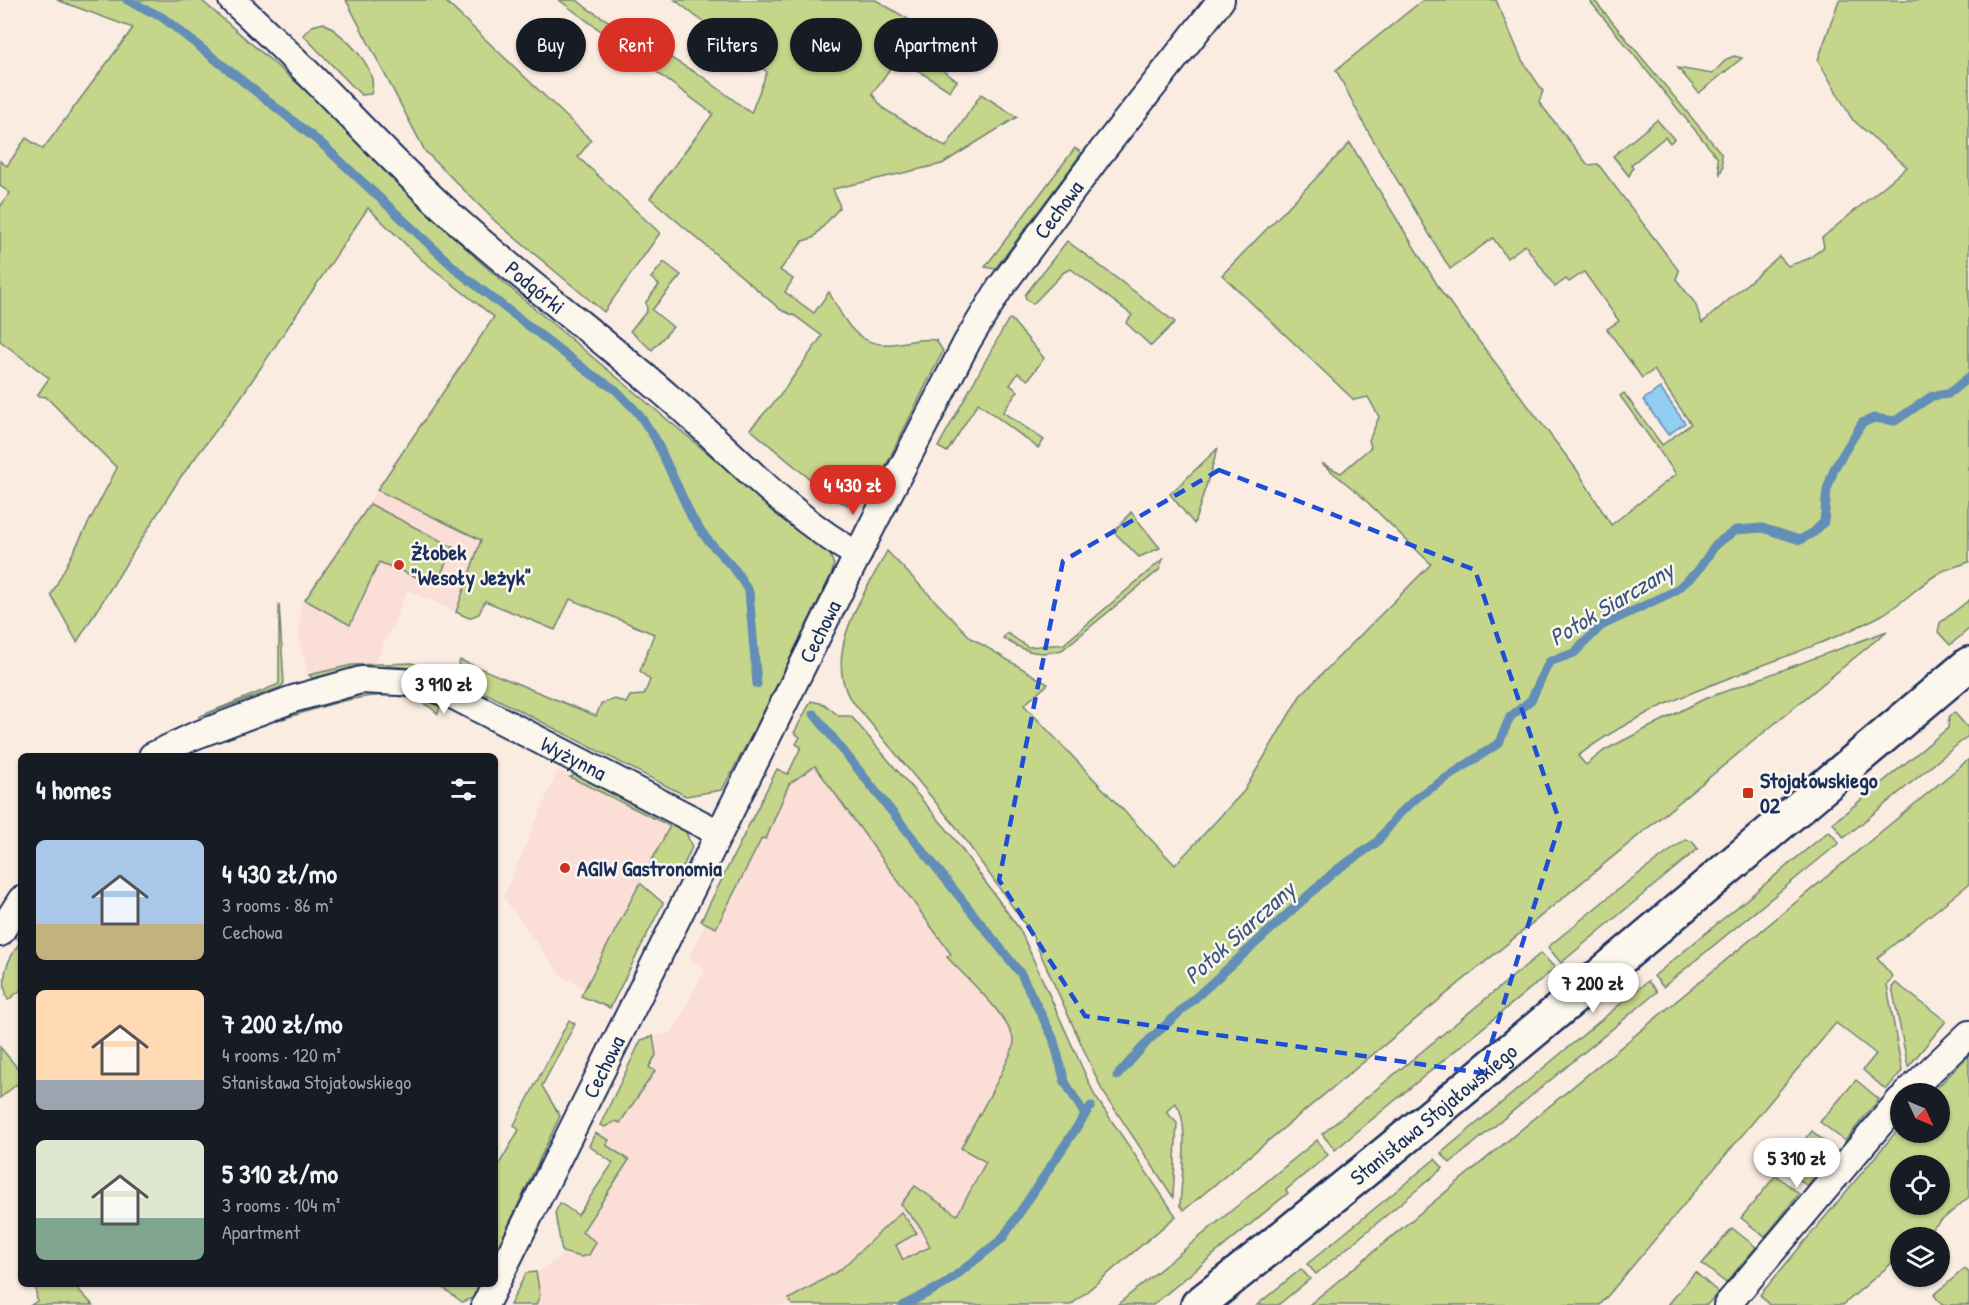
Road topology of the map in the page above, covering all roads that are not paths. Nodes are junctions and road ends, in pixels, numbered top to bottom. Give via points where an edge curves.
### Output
1 (232, 0) edge
2 (1221, 0) edge
3 (858, 555) junction
4 (1969, 664) edge
5 (158, 753) edge
6 (719, 833) junction
7 (18, 905) edge
8 (0, 933) edge
9 (1969, 1034) edge
10 (1918, 1083) edge
11 (1890, 1112) edge
12 (498, 1279) edge
13 (494, 1287) edge
14 (485, 1305) edge
15 (1198, 1305) edge
16 (1727, 1305) edge

1 - 3 street, Podgórki via 280,42 440,205 510,269 643,374 776,494
2 - 3 street, Cechowa via 1098,156 995,296 967,342
3 - 6 street, Cechowa
4 - 15 street, Stanisława Stojałowskiego via 1752,849
5 - 6 street, Wyżynna via 194,736 331,687 361,680 418,683 452,695
6 - 12 street, Cechowa
7 - 8 street
9 - 10 street
11 - 16 street
13 - 14 street, Cechowa

